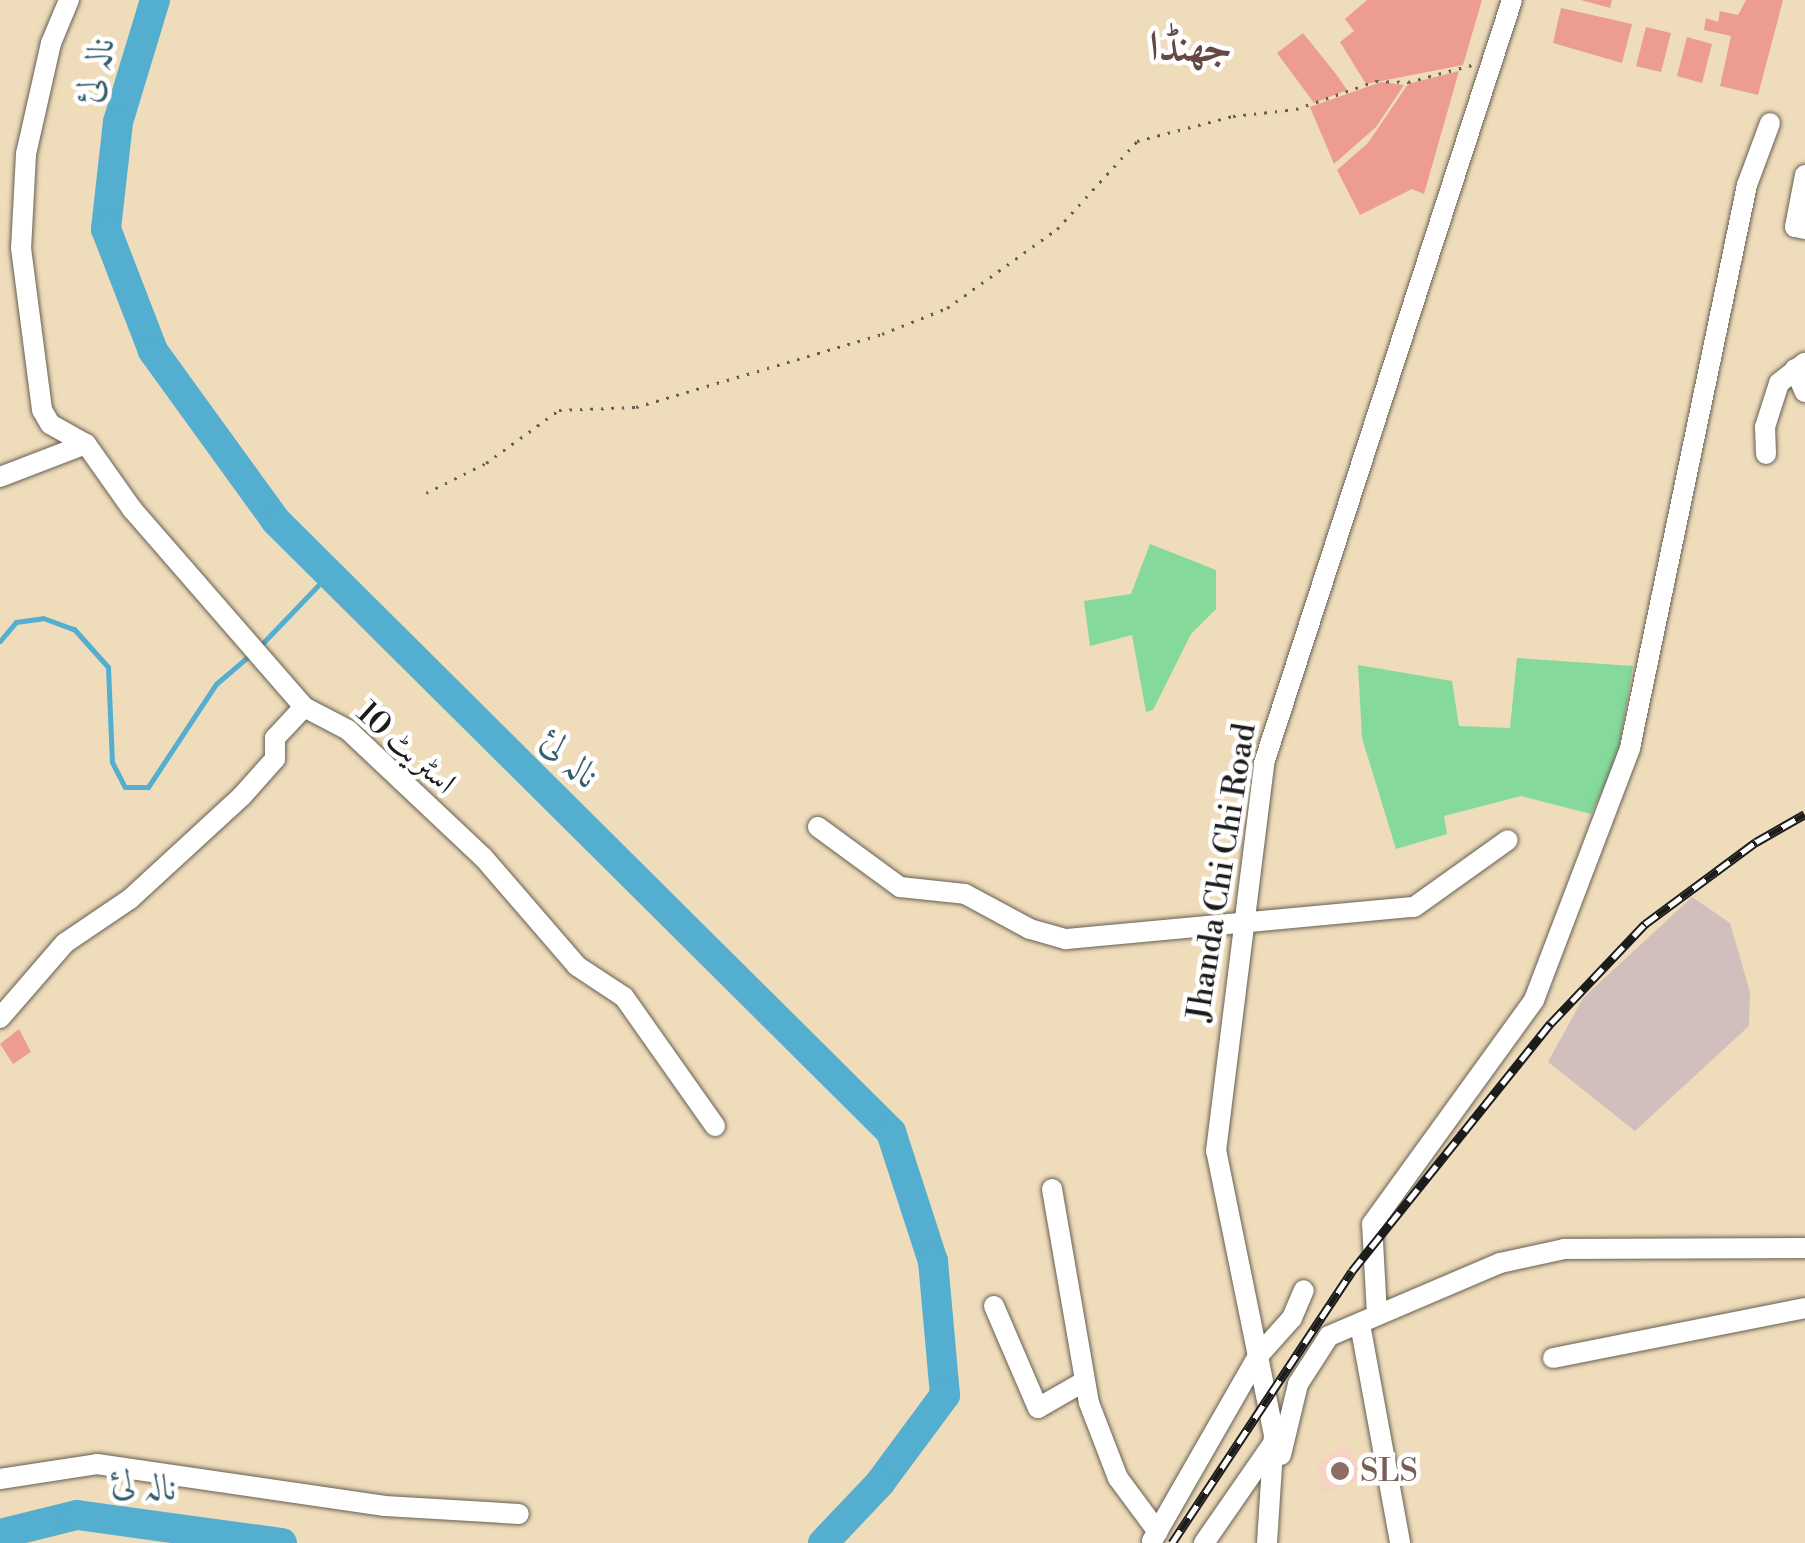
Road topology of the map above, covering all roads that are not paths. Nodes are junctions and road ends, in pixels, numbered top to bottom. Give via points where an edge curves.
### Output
1 (68, 0) edge
2 (1512, 0) edge
3 (1770, 123) dead end
4 (1805, 176) edge
5 (1805, 229) edge
6 (1800, 366) edge
7 (1805, 392) edge
8 (86, 444) junction
9 (1766, 454) dead end
10 (0, 478) edge
11 (304, 706) junction
12 (818, 826) dead end
13 (1508, 840) dead end
14 (1239, 924) junction
15 (0, 1018) edge
16 (715, 1126) dead end
17 (1052, 1189) dead end
18 (1805, 1248) edge
19 (1304, 1290) dead end
20 (994, 1306) dead end
21 (1805, 1308) edge
22 (1369, 1319) junction
23 (1258, 1356) junction
24 (1553, 1358) dead end
25 (1085, 1381) junction
26 (1274, 1442) junction
27 (1276, 1473) junction
28 (0, 1479) edge
29 (519, 1514) dead end
30 (1155, 1537) edge
31 (1204, 1543) edge
32 (1267, 1543) edge
33 (1400, 1543) edge

1 - 8 street via 26,154 21,248 42,410 50,424
2 - 14 street, Jhanda Chi Chi Road via 1334,555 1280,700
3 - 22 street via 1747,185 1630,748 1534,1000 1372,1224
4 - 5 street via 1795,227
6 - 7 street
6 - 9 street via 1779,383 1765,427
8 - 10 street
8 - 11 street via 132,509
11 - 15 street, اسٹریٹ 10 via 275,738 275,758 242,796 130,899 65,943
11 - 16 street, اسٹریٹ 10 via 348,730 482,857 578,966 624,998
12 - 14 street via 900,887 966,894 1047,936 1112,937
13 - 14 street via 1414,907
14 - 23 street, Jhanda Chi Chi Road via 1216,1151
17 - 25 street
18 - 22 street via 1564,1249 1500,1263
19 - 23 street via 1292,1318
20 - 25 street via 1038,1408
21 - 24 street
22 - 27 street via 1329,1336 1298,1384
22 - 33 street
23 - 26 street, Jhanda Chi Chi Road
23 - 30 street
25 - 30 street via 1118,1478
26 - 27 street, Jhanda Chi Chi Road
26 - 31 street
27 - 32 street, Jhanda Chi Chi Road
28 - 29 street via 97,1464 385,1506

